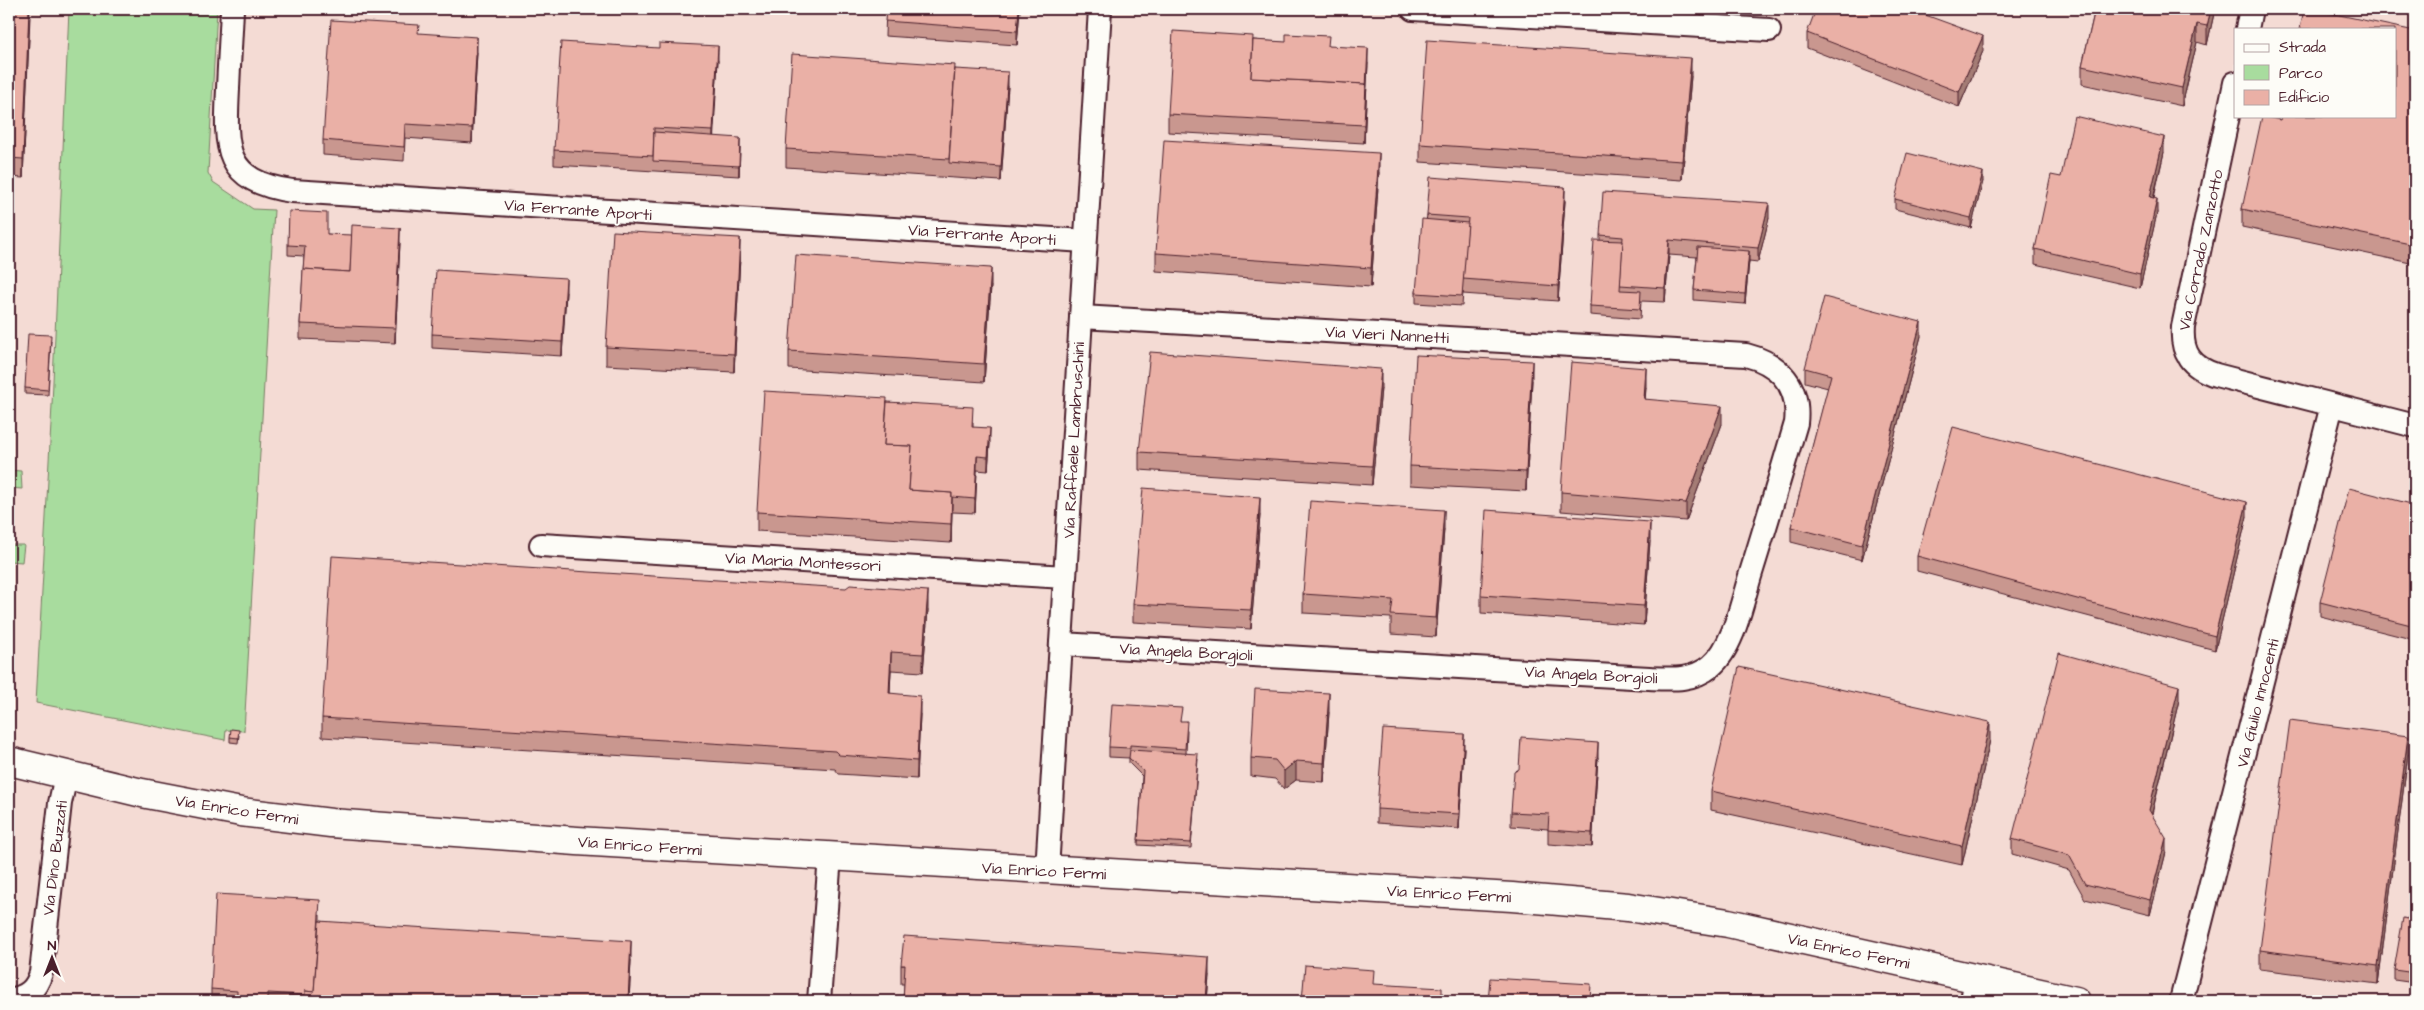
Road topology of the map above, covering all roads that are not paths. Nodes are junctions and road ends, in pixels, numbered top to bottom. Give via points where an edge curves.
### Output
1 (232, 9) edge
2 (1100, 9) edge
3 (1413, 9) edge
4 (2251, 9) edge
5 (2247, 28) edge
6 (1769, 30) dead end
7 (2234, 89) edge
8 (1085, 241) junction
9 (1081, 317) junction
10 (1693, 350) joint
11 (2332, 405) junction
12 (2415, 426) edge
13 (540, 545) dead end
14 (1065, 577) junction
15 (1061, 644) junction
16 (9, 761) edge
17 (66, 776) junction
18 (830, 856) junction
19 (1047, 870) junction
20 (1974, 989) edge
21 (20, 999) edge
22 (819, 1001) edge
23 (2076, 1001) edge
24 (2181, 1001) edge

1 - 8 street, Via Ferrante Aporti via 226,122 228,142 234,162 264,186 292,191
2 - 8 street, Via Raffaele Lambruschini
3 - 6 street
4 - 5 street
7 - 11 street, Via Corrado Zanzotto via 2183,327 2185,353 2202,370
8 - 9 street, Via Raffaele Lambruschini
9 - 10 street, Via Vieri Nannetti
9 - 14 street, Via Raffaele Lambruschini
10 - 15 street, Via Angela Borgioli via 1746,354 1768,363 1792,386 1798,410 1736,621 1722,653 1702,672 1691,677 1649,678
11 - 12 street, Via Corrado Zanzotto
11 - 24 street, Via Giulio Innocenti
13 - 14 street, Via Maria Montessori
14 - 15 street, Via Raffaele Lambruschini
15 - 19 street, Via Raffaele Lambruschini
16 - 17 street, Via Enrico Fermi
17 - 18 street, Via Enrico Fermi via 241,812 332,823
17 - 21 street, Via Dino Buzzati via 60,803 41,972 38,983
18 - 19 street, Via Enrico Fermi
18 - 22 street
19 - 20 street, Via Enrico Fermi via 1512,897 1628,907 1728,923
20 - 23 street, Via Enrico Fermi

